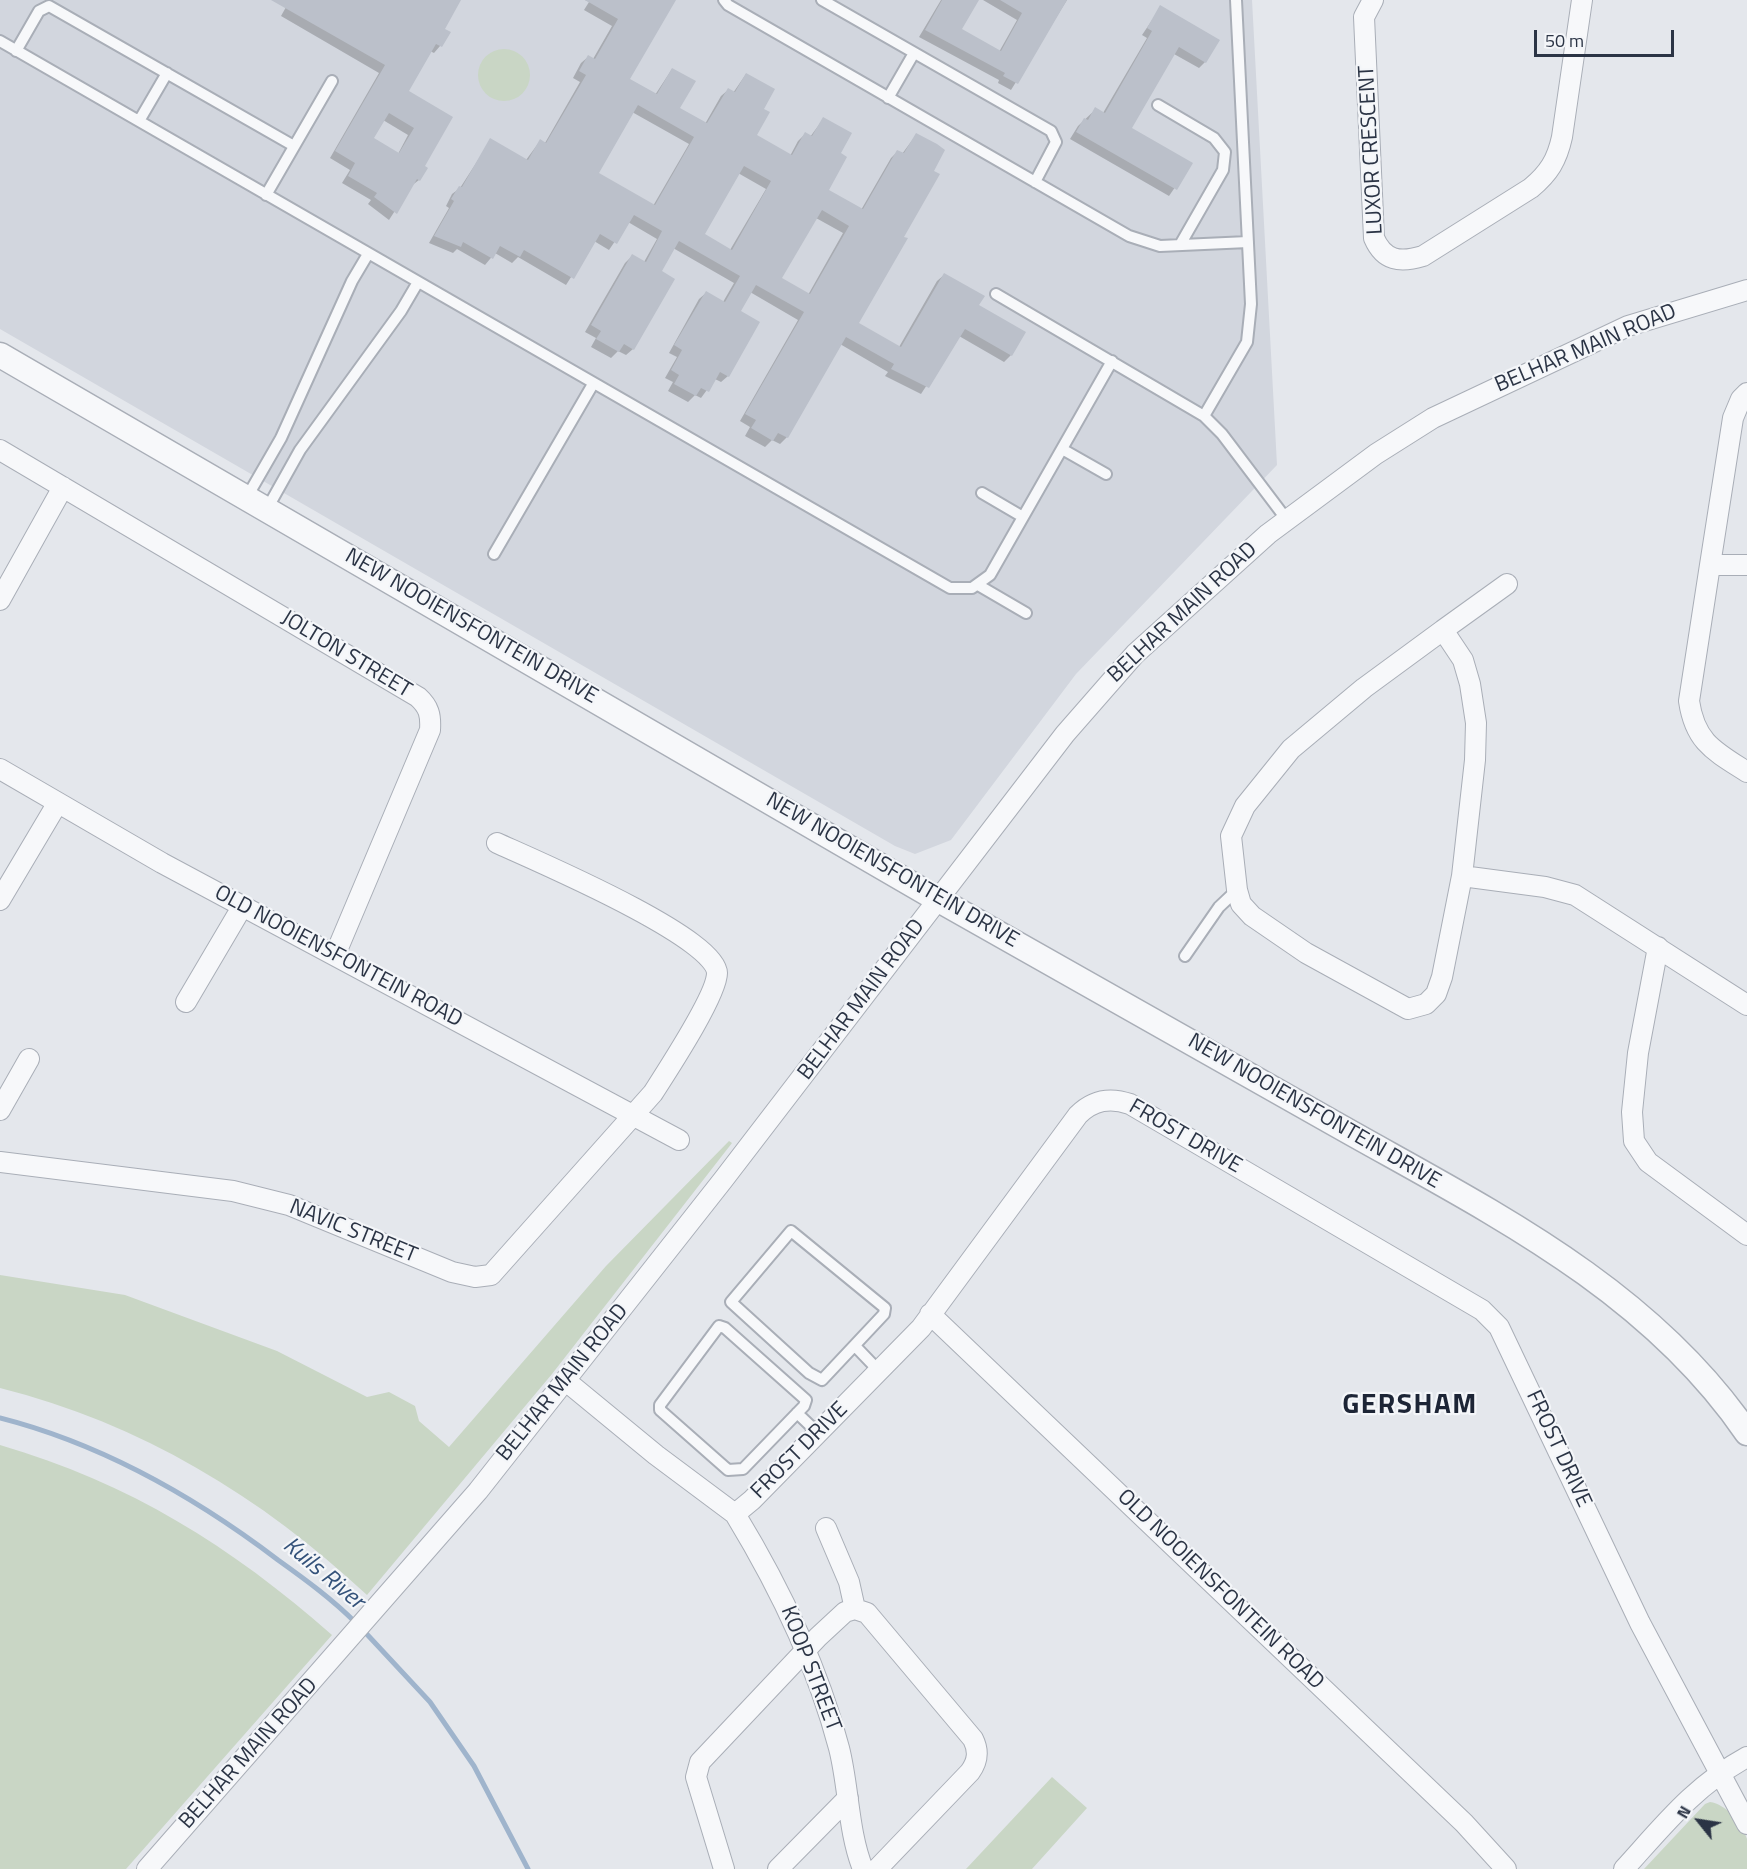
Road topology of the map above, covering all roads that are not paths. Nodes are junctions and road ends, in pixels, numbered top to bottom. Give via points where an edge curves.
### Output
1 (724, 0) edge
2 (822, 0) edge
3 (1236, 0) edge
4 (1373, 0) edge
5 (1582, 0) edge
6 (0, 41) edge
7 (16, 51) junction
8 (914, 53) junction
9 (167, 73) junction
10 (332, 81) dead end
11 (888, 98) junction
12 (1158, 105) dead end
13 (139, 121) junction
14 (294, 146) junction
15 (1035, 182) junction
16 (266, 195) junction
17 (1248, 242) junction
18 (1180, 245) junction
19 (368, 254) junction
20 (418, 282) junction
21 (1747, 290) edge
22 (996, 294) dead end
23 (0, 355) edge
24 (1112, 361) junction
25 (593, 384) junction
26 (1747, 393) edge
27 (1204, 416) junction
28 (1062, 449) junction
29 (0, 450) edge
30 (1106, 474) dead end
31 (63, 487) junction
32 (982, 493) dead end
33 (257, 503) junction
34 (1023, 517) junction
35 (1287, 520) junction
36 (494, 554) dead end
37 (1710, 565) junction
38 (1747, 565) edge
39 (1507, 584) dead end
40 (978, 585) junction
41 (0, 600) edge
42 (1026, 613) dead end
43 (1443, 630) junction
44 (0, 769) edge
45 (1747, 772) edge
46 (57, 804) junction
47 (497, 843) dead end
48 (1462, 876) junction
49 (1237, 890) junction
50 (0, 900) edge
51 (938, 900) junction
52 (242, 907) junction
53 (1658, 947) junction
54 (335, 955) junction
55 (1185, 956) dead end
56 (186, 1002) dead end
57 (1747, 1005) edge
58 (29, 1059) dead end
59 (0, 1110) edge
60 (636, 1115) junction
61 (679, 1140) dead end
62 (0, 1162) edge
63 (1747, 1235) edge
64 (930, 1314) junction
65 (855, 1346) junction
66 (879, 1371) junction
67 (566, 1381) junction
68 (797, 1413) junction
69 (818, 1433) junction
70 (1747, 1433) edge
71 (735, 1514) junction
72 (826, 1528) dead end
73 (855, 1609) junction
74 (806, 1650) junction
75 (1747, 1757) edge
76 (1719, 1772) junction
77 (848, 1798) junction
78 (1747, 1824) edge
79 (147, 1869) edge
80 (724, 1869) edge
81 (778, 1869) edge
82 (864, 1869) edge
83 (877, 1869) edge
84 (1506, 1869) edge
85 (1624, 1869) edge

1 - 11 lane
2 - 8 lane
3 - 17 lane
4 - 5 street, LUXOR CRESCENT via 1364,17 1374,238 1383,253 1394,260 1423,256 1546,176 1557,159 1562,137
6 - 7 lane
7 - 9 lane via 39,10 49,6
7 - 13 lane
8 - 11 lane
8 - 15 lane via 1054,134 1055,147
9 - 13 lane
9 - 14 lane
10 - 14 lane
11 - 15 lane
12 - 18 lane via 1214,138 1225,152 1223,170
13 - 16 lane
14 - 16 lane
15 - 18 lane via 1141,241 1160,246
16 - 19 lane
17 - 18 lane
17 - 27 lane via 1251,304 1246,342
19 - 20 lane
19 - 33 lane via 281,438
20 - 25 lane
20 - 33 lane via 300,450
21 - 35 street, BELHAR MAIN ROAD via 1628,326 1492,388 1433,418 1376,454
22 - 24 lane
23 - 33 street, NEW NOOIENSFONTEIN DRIVE
24 - 27 lane
24 - 28 lane
25 - 36 lane
25 - 40 lane via 942,585 959,590
26 - 37 street via 1733,418
27 - 35 lane
28 - 30 lane
28 - 34 lane
29 - 31 street, JOLTON STREET
31 - 41 street
31 - 54 street, JOLTON STREET via 426,705 431,715 430,730
32 - 34 lane
33 - 51 street, NEW NOOIENSFONTEIN DRIVE
34 - 40 lane via 990,575
35 - 51 street, BELHAR MAIN ROAD via 1135,654 1065,734
37 - 38 street
37 - 45 street via 1689,700 1691,719 1707,746
39 - 43 street
40 - 42 lane
43 - 48 street via 1463,660 1476,723
43 - 49 street via 1364,688 1291,749 1245,806 1231,836
44 - 46 street, OLD NOOIENSFONTEIN ROAD
46 - 50 street
46 - 52 street, OLD NOOIENSFONTEIN ROAD
47 - 60 street, NAVIC STREET via 600,889 692,942 715,964 717,974 701,1011 673,1063
48 - 49 street via 1436,994 1426,1004 1408,1009 1268,929 1241,903
48 - 53 street via 1545,886 1575,895
49 - 55 lane via 1219,907
51 - 67 street, BELHAR MAIN ROAD
51 - 70 street, NEW NOOIENSFONTEIN DRIVE via 1580,1267 1643,1317 1693,1364
52 - 54 street, OLD NOOIENSFONTEIN ROAD
52 - 56 street
53 - 57 street
53 - 63 street via 1638,1053 1632,1112 1634,1141 1648,1162
54 - 60 street, OLD NOOIENSFONTEIN ROAD
58 - 59 street
60 - 61 street, OLD NOOIENSFONTEIN ROAD
60 - 62 street, NAVIC STREET via 503,1264 491,1275 475,1277 452,1272 264,1198
64 - 66 street, FROST DRIVE
64 - 76 street, FROST DRIVE via 1077,1115 1100,1101 1130,1104 1482,1310 1499,1327 1640,1623
64 - 84 street, OLD NOOIENSFONTEIN ROAD via 1447,1807
65 - 65 lane via 885,1308 794,1232 786,1233 732,1304 819,1380
65 - 66 lane
66 - 69 street, FROST DRIVE
67 - 71 street, FROST DRIVE
67 - 79 street, BELHAR MAIN ROAD via 422,1556
68 - 68 lane via 806,1403 805,1397 719,1326 660,1408 720,1464 733,1471 743,1469
68 - 69 lane
69 - 71 street, FROST DRIVE
71 - 74 street, KOOP STREET via 787,1604
72 - 73 street via 849,1582
73 - 74 street via 845,1612
73 - 83 street via 867,1613 973,1739 977,1750 970,1772
74 - 77 street, KOOP STREET via 826,1700
74 - 80 street via 697,1769
75 - 76 street
76 - 78 street, FROST DRIVE
76 - 85 street via 1695,1791
77 - 81 street
77 - 82 street, KOOP STREET

